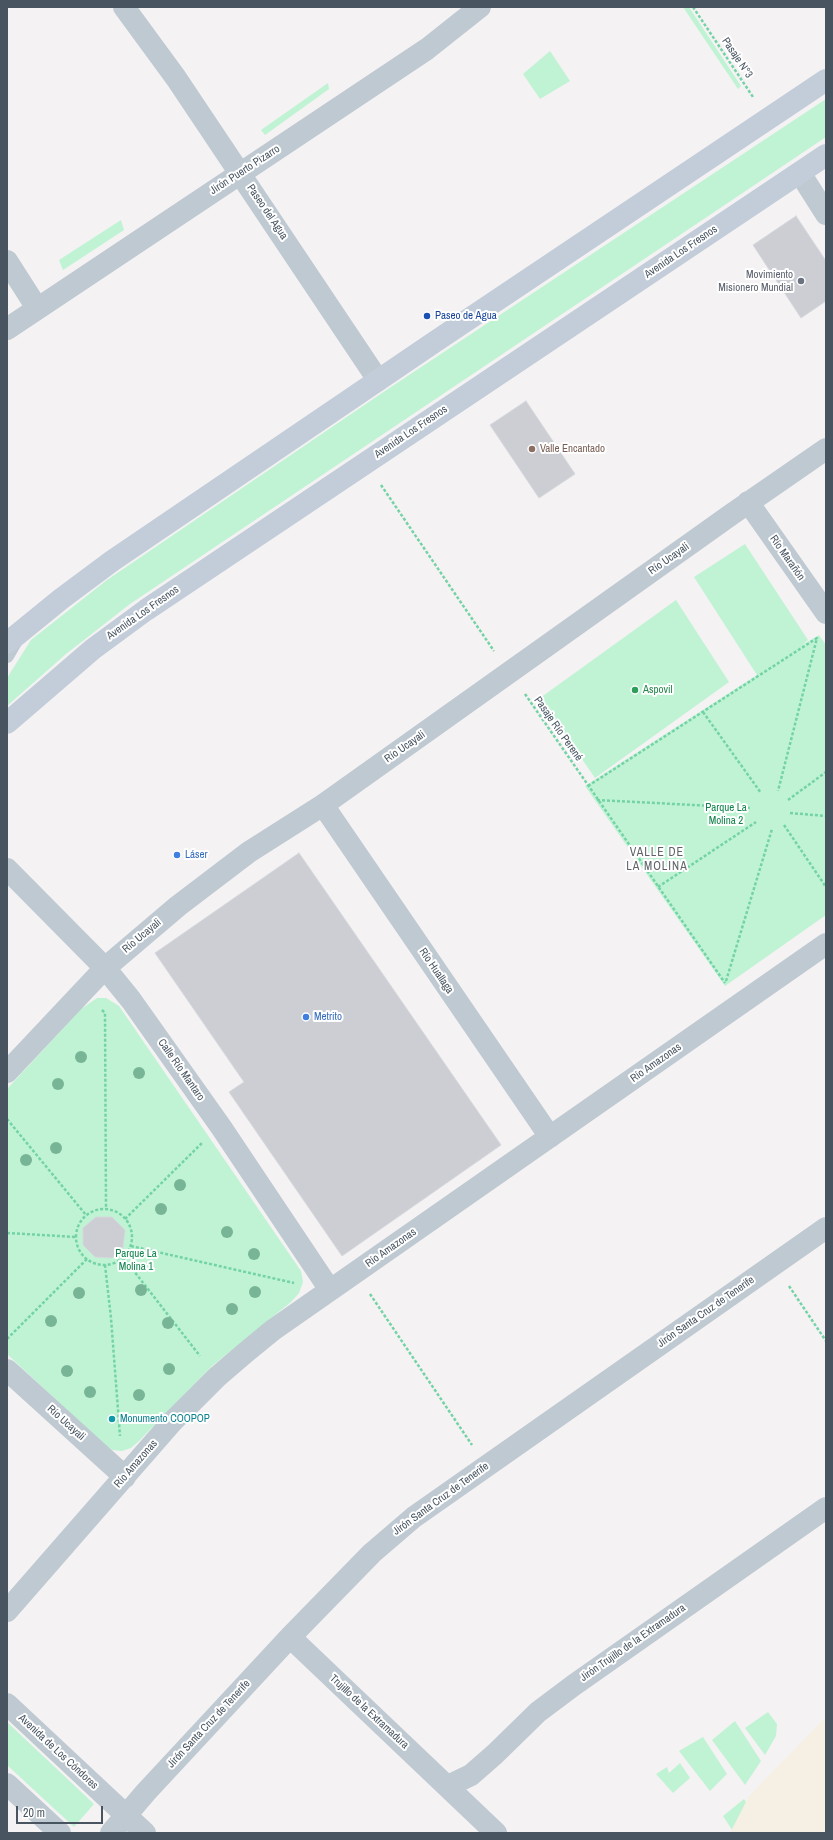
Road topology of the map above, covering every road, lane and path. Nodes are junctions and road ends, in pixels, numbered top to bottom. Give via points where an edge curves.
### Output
1 (124, 7) edge
2 (480, 7) edge
3 (693, 7) edge
4 (826, 80) edge
5 (768, 119) junction
6 (826, 155) edge
7 (241, 173) junction
8 (800, 173) junction
9 (826, 214) edge
10 (7, 261) edge
11 (37, 308) junction
12 (7, 329) edge
13 (378, 380) junction
14 (826, 449) edge
15 (364, 463) junction
16 (748, 502) junction
17 (826, 614) edge
18 (24, 628) junction
19 (7, 643) edge
20 (7, 656) edge
21 (509, 672) junction
22 (703, 712) junction
23 (7, 723) edge
24 (826, 772) edge
25 (588, 786) junction
26 (778, 791) dead end
27 (761, 793) dead end
28 (597, 800) junction
29 (788, 800) dead end
30 (323, 805) junction
31 (751, 808) dead end
32 (790, 813) dead end
33 (826, 816) edge
34 (756, 822) dead end
35 (784, 825) dead end
36 (772, 830) dead end
37 (7, 868) edge
38 (658, 887) junction
39 (826, 887) edge
40 (826, 944) edge
41 (105, 968) junction
42 (725, 984) junction
43 (740, 1004) junction
44 (105, 1014) dead end
45 (7, 1072) edge
46 (7, 1119) edge
47 (550, 1137) junction
48 (200, 1145) dead end
49 (106, 1209) junction
50 (86, 1215) junction
51 (125, 1218) junction
52 (826, 1228) edge
53 (7, 1234) edge
54 (76, 1237) junction
55 (131, 1246) junction
56 (123, 1257) junction
57 (87, 1259) junction
58 (774, 1264) junction
59 (105, 1265) junction
60 (356, 1273) junction
61 (294, 1284) dead end
62 (330, 1290) junction
63 (7, 1339) edge
64 (826, 1341) edge
65 (7, 1370) edge
66 (217, 1376) junction
67 (120, 1440) dead end
68 (486, 1466) junction
69 (125, 1477) junction
70 (826, 1508) edge
71 (7, 1611) edge
72 (290, 1637) junction
73 (7, 1704) edge
74 (7, 1784) edge
75 (448, 1786) junction
76 (126, 1816) junction
77 (52, 1831) edge
78 (111, 1833) edge
79 (145, 1833) edge
80 (496, 1833) edge

1 - 7 street, Paseo del Agua
2 - 7 street, Jirón Puerto Pizarro via 427,49
3 - 5 path, Pasaje N°3
4 - 5 main road
5 - 13 main road
6 - 8 main road, Avenida Los Fresnos
7 - 11 street, Jirón Puerto Pizarro
7 - 13 street, Paseo del Agua
8 - 9 street
8 - 15 main road, Avenida Los Fresnos
10 - 11 street
11 - 12 street, Jirón Puerto Pizarro
13 - 18 main road via 112,561
14 - 16 street, Río Ucayali
15 - 21 path, Pasaje Río Perené
15 - 23 main road, Avenida Los Fresnos via 146,610 93,649
16 - 17 street, Río Marañón
16 - 21 street, Río Ucayali
18 - 19 main road
18 - 20 lane
21 - 25 path, Pasaje Río Perené
21 - 30 street, Río Ucayali
22 - 25 path
22 - 26 path via 817,638
22 - 27 path
24 - 29 path
25 - 28 path, Pasaje Río Perené
28 - 31 path
28 - 38 path, Pasaje Río Perené
30 - 41 street, Río Ucayali via 249,852 178,906
30 - 47 street, Río Huallaga
32 - 33 path
34 - 38 path
35 - 39 path
36 - 42 path
37 - 41 street, Calle Río Mantaro
38 - 42 path, Pasaje Río Perené
40 - 43 street, Río Amazonas
41 - 45 street, Río Ucayali
41 - 62 street, Calle Río Mantaro via 131,1000 221,1127
42 - 43 path, Pasaje Río Perené
43 - 47 street, Río Amazonas
44 - 49 path
46 - 50 path
47 - 60 street, Río Amazonas
48 - 51 path
49 - 50 path via 92,1211
49 - 51 path
50 - 54 path via 77,1228
51 - 55 path via 130,1227
52 - 58 street, Jirón Santa Cruz de Tenerife
53 - 54 path
54 - 57 path via 81,1253
55 - 56 path
55 - 61 path
56 - 59 path
56 - 66 path
57 - 59 path via 92,1263
57 - 63 path
58 - 64 path
58 - 68 street, Jirón Santa Cruz de Tenerife
59 - 67 path
60 - 62 street, Río Amazonas
60 - 68 path
62 - 66 street, Río Amazonas via 273,1330
65 - 69 street, Río Ucayali
66 - 69 street, Río Amazonas via 172,1422
68 - 72 street, Jirón Santa Cruz de Tenerife via 414,1517 372,1553
69 - 71 street, Río Amazonas
70 - 75 street, Jirón Trujillo de la Extramadura via 574,1685 538,1712 471,1775
72 - 75 street, Trujillo de la Extramadura
72 - 76 street, Jirón Santa Cruz de Tenerife
73 - 76 street, Avenida de Los Cóndores
74 - 77 street
75 - 80 street, Trujillo de la Extramadura
76 - 78 street, Jirón Santa Cruz de Tenerife
76 - 79 street, Avenida de Los Cóndores

